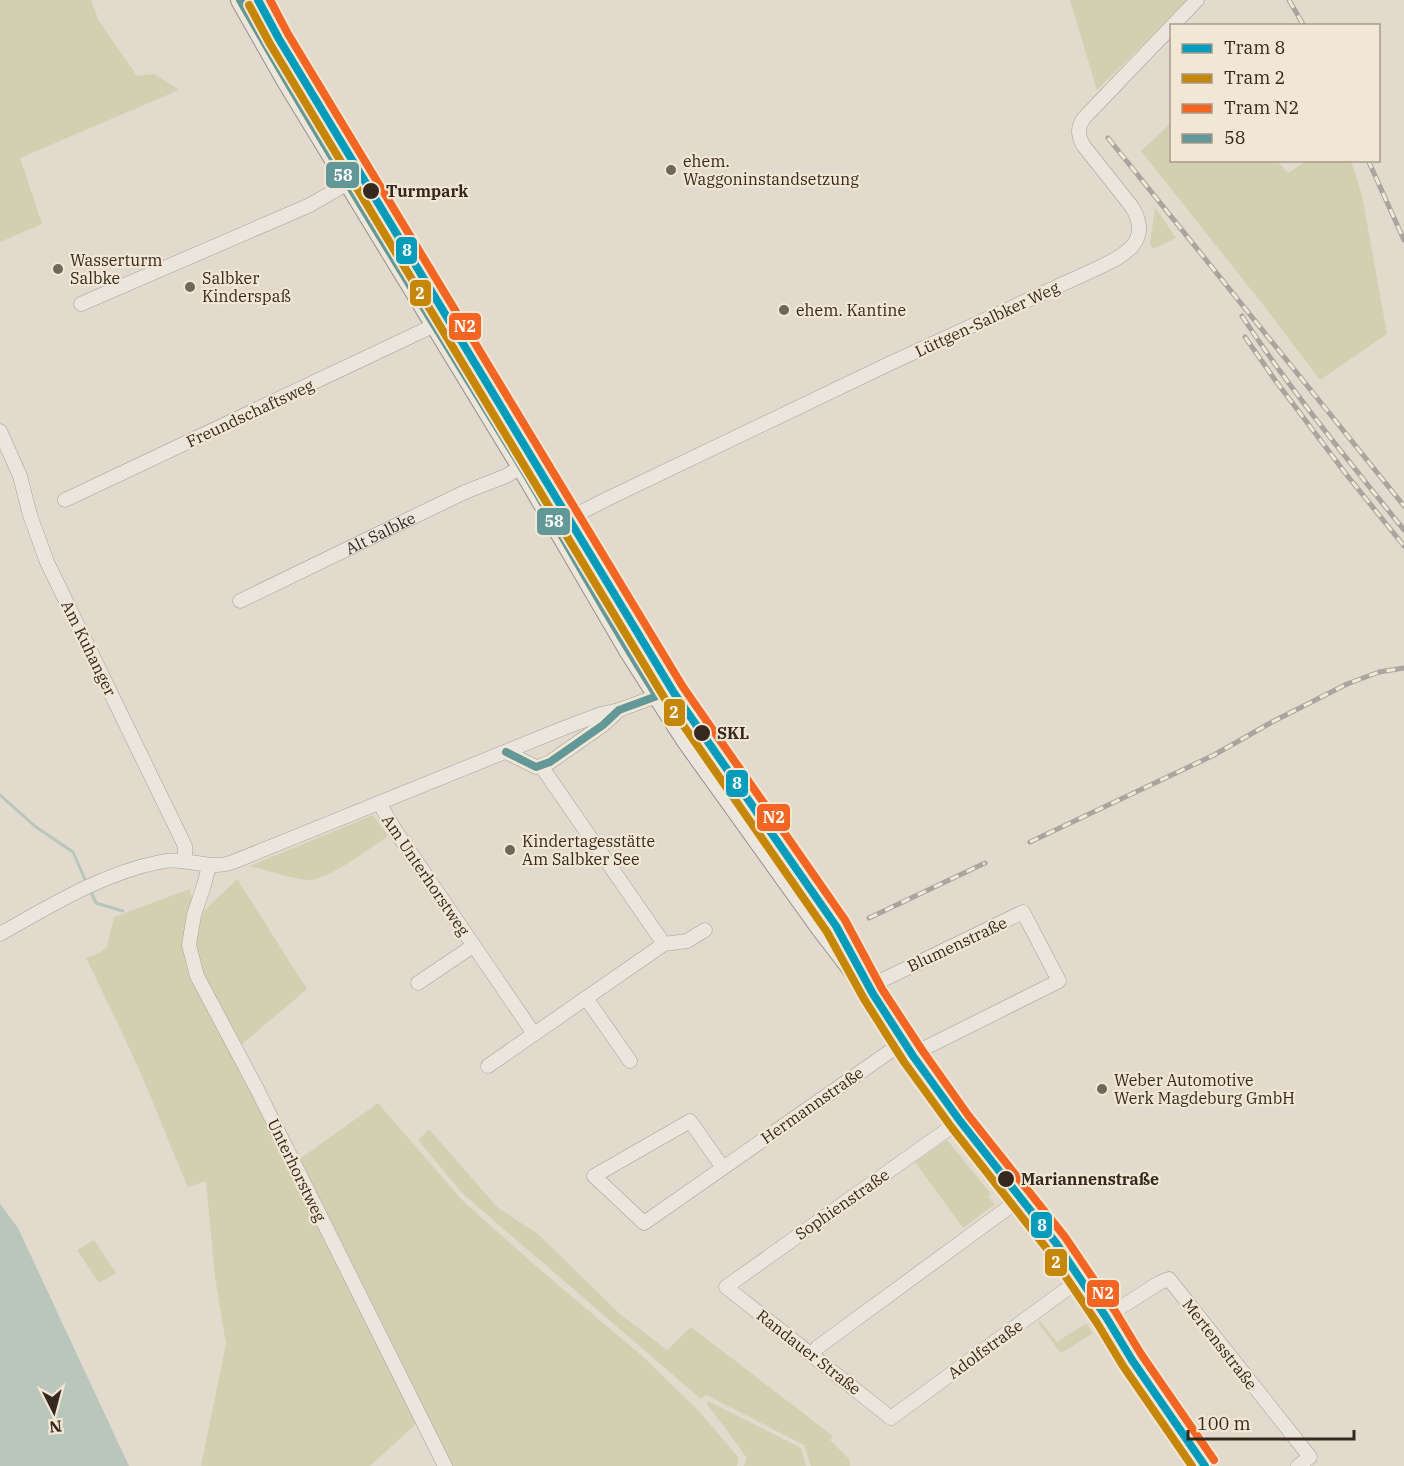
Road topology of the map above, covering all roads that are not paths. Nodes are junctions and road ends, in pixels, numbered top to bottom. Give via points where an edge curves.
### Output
1 (240, 0) edge
2 (1197, 0) edge
3 (1174, 24) edge
4 (1170, 28) edge
5 (348, 183) junction
6 (81, 304) dead end
7 (435, 325) junction
8 (0, 431) edge
9 (521, 467) junction
10 (65, 500) dead end
11 (556, 525) junction
12 (240, 601) dead end
13 (657, 696) junction
14 (619, 711) junction
15 (506, 752) junction
16 (541, 766) junction
17 (379, 803) junction
18 (185, 861) junction
19 (209, 866) junction
20 (705, 930) dead end
21 (0, 934) edge
22 (664, 944) junction
23 (473, 946) junction
24 (418, 983) dead end
25 (866, 988) junction
26 (586, 998) junction
27 (534, 1034) junction
28 (906, 1050) junction
29 (630, 1061) dead end
30 (488, 1066) dead end
31 (958, 1122) junction
32 (723, 1168) junction
33 (1020, 1199) junction
34 (1079, 1280) junction
35 (726, 1287) joint
36 (1104, 1318) junction
37 (812, 1354) junction
38 (891, 1418) joint
39 (445, 1466) edge
40 (1202, 1466) edge
41 (1298, 1466) edge

1 - 5 main road
2 - 3 street, Lüttgen-Salbker Weg
4 - 11 street, Lüttgen-Salbker Weg via 1087,114 1079,128 1083,146 1135,213 1138,237 1126,253
5 - 6 street via 310,205
5 - 7 main road
7 - 9 main road
7 - 10 street, Freundschaftsweg
8 - 18 street, Am Kuhanger via 20,476 47,562 186,846
9 - 11 main road
9 - 12 street, Alt Salbke
11 - 13 main road
13 - 14 street
13 - 25 main road
14 - 15 street via 601,714
14 - 16 street
15 - 16 street
15 - 17 street
16 - 22 street
17 - 19 street via 233,862
17 - 23 street, Am Unterhorstweg
18 - 19 street
18 - 21 street via 148,864 95,884
19 - 39 street, Unterhorstweg via 189,945 197,976
20 - 22 street via 687,940
22 - 26 street
23 - 24 street, Am Unterhorstweg
23 - 27 street, Am Unterhorstweg
25 - 28 main road
25 - 28 street, Blumenstraße via 1023,912 1059,981 925,1048
26 - 27 street
26 - 29 street
27 - 30 street
28 - 31 main road
28 - 32 street, Hermannstraße
31 - 33 main road
31 - 35 street, Sophienstraße
32 - 32 street, Hermannstraße via 644,1224 594,1176 690,1120
33 - 34 main road
33 - 37 street
34 - 36 main road
34 - 38 street, Adolfstraße
35 - 37 street, Randauer Straße
36 - 40 main road
36 - 41 street, Mertensstraße via 1169,1279 1310,1457
37 - 38 street, Randauer Straße

